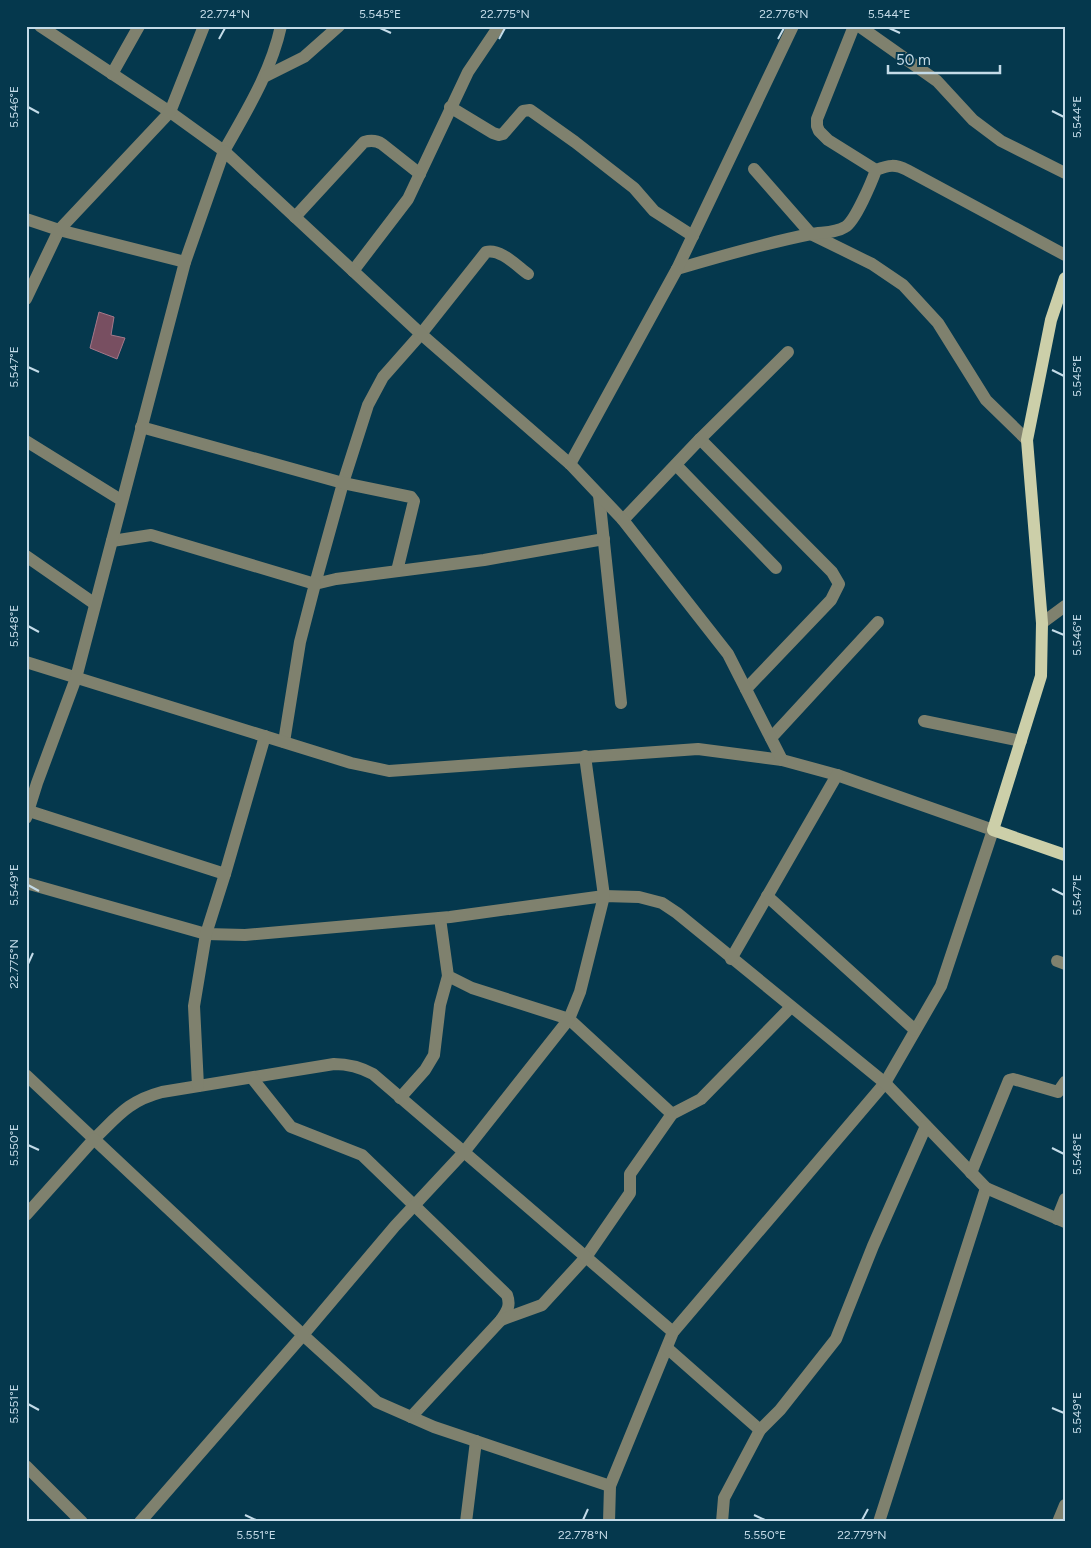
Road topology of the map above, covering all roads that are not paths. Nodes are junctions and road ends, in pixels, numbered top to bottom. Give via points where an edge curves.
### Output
1 (40, 26) edge
2 (139, 26) edge
3 (204, 26) edge
4 (281, 26) edge
5 (339, 26) edge
6 (499, 26) edge
7 (793, 26) edge
8 (854, 26) edge
9 (859, 26) edge
10 (112, 74) junction
11 (266, 76) junction
12 (450, 107) junction
13 (170, 112) junction
14 (224, 151) junction
15 (754, 169) dead end
16 (876, 170) junction
17 (1065, 173) edge
18 (420, 174) junction
19 (295, 217) junction
20 (26, 219) edge
21 (59, 230) junction
22 (811, 234) junction
23 (693, 236) junction
24 (1065, 255) edge
25 (185, 262) junction
26 (677, 269) junction
27 (353, 271) junction
28 (528, 274) dead end
29 (1065, 278) edge
30 (26, 299) edge
31 (421, 334) junction
32 (788, 352) dead end
33 (141, 427) junction
34 (700, 440) junction
35 (1027, 440) junction
36 (26, 441) edge
37 (570, 464) junction
38 (676, 465) junction
39 (343, 482) junction
40 (599, 495) junction
41 (121, 500) junction
42 (623, 520) junction
43 (604, 539) junction
44 (112, 541) junction
45 (26, 556) edge
46 (776, 568) dead end
47 (398, 571) junction
48 (315, 584) junction
49 (95, 604) junction
50 (1065, 606) edge
51 (878, 622) dead end
52 (1042, 623) junction
53 (26, 662) edge
54 (76, 678) junction
55 (746, 689) junction
56 (622, 703) dead end
57 (924, 720) dead end
58 (265, 736) junction
59 (771, 738) junction
60 (1021, 741) junction
61 (284, 742) junction
62 (585, 756) junction
63 (782, 760) junction
64 (26, 775) edge
65 (837, 776) junction
66 (37, 783) junction
67 (27, 814) edge
68 (993, 830) junction
69 (1065, 855) edge
70 (225, 874) junction
71 (26, 884) edge
72 (604, 896) junction
73 (768, 896) junction
74 (440, 918) junction
75 (206, 934) junction
76 (731, 959) junction
77 (448, 976) junction
78 (790, 1007) junction
79 (570, 1019) junction
80 (915, 1030) junction
81 (26, 1076) edge
82 (252, 1078) junction
83 (1065, 1082) edge
84 (885, 1083) junction
85 (198, 1086) junction
86 (400, 1098) junction
87 (672, 1114) junction
88 (926, 1126) junction
89 (94, 1139) junction
90 (464, 1152) junction
91 (971, 1173) junction
92 (986, 1188) junction
93 (1065, 1199) edge
94 (414, 1205) junction
95 (26, 1215) edge
96 (1061, 1220) edge
97 (586, 1257) junction
98 (501, 1320) junction
99 (673, 1332) junction
100 (303, 1335) junction
101 (667, 1348) junction
102 (411, 1417) junction
103 (760, 1430) junction
104 (476, 1441) junction
105 (26, 1466) edge
106 (610, 1486) junction
107 (1065, 1505) edge
108 (82, 1522) edge
109 (140, 1522) edge
110 (466, 1522) edge
111 (609, 1522) edge
112 (722, 1522) edge
113 (879, 1522) edge
114 (1058, 1522) edge

1 - 10 street
2 - 10 street
3 - 13 street
4 - 11 street
5 - 11 street via 304,57
6 - 12 street via 468,72
7 - 23 street
8 - 16 street via 817,126 828,140
9 - 17 street via 937,81 973,120 1001,141
10 - 13 street
11 - 14 street
12 - 18 street
12 - 23 street via 499,135 523,111 530,110 634,188 654,211
13 - 14 street
13 - 21 street
14 - 19 street
14 - 25 street
15 - 22 street
16 - 22 street via 847,227
16 - 24 street via 897,165
18 - 19 street via 377,141 364,142
18 - 27 street via 408,199
19 - 27 street
20 - 21 street
21 - 25 street
21 - 30 street
22 - 26 street
22 - 35 street via 872,264 903,285 938,323 986,400
23 - 26 street
25 - 33 street
26 - 37 street
27 - 31 street
28 - 31 street via 494,252 486,252
29 - 35 main road via 1051,320
31 - 37 street
31 - 39 street via 383,377 368,405
32 - 34 street
33 - 39 street
33 - 41 street
34 - 38 street
34 - 55 street via 832,572 839,584 831,600
35 - 52 main road
36 - 41 street
37 - 40 street
38 - 42 street
38 - 46 street
39 - 47 street via 413,499
39 - 48 street
40 - 42 street
40 - 43 street
41 - 44 street
42 - 55 street via 728,654
43 - 47 street
43 - 56 street
44 - 48 street via 152,536
44 - 49 street
45 - 49 street
47 - 48 street
48 - 61 street via 300,642
49 - 54 street
50 - 52 street
51 - 59 street
52 - 60 main road via 1041,676
53 - 54 street
54 - 58 street
54 - 66 street
55 - 59 street
57 - 60 street
58 - 61 street
58 - 70 street
59 - 63 street
60 - 68 main road
61 - 62 street via 389,771
62 - 63 street via 698,749
62 - 72 street
63 - 65 street
64 - 66 street
65 - 68 street
65 - 73 street
66 - 67 street
67 - 70 street
68 - 69 main road
68 - 80 street via 941,986
70 - 75 street
71 - 75 street
72 - 74 street
72 - 76 street via 639,897 662,903
72 - 79 street
73 - 76 street
73 - 80 street
74 - 75 street via 245,936
74 - 77 street
75 - 85 street via 194,1006
76 - 78 street
77 - 79 street via 472,988
77 - 86 street via 440,1005 434,1055
78 - 84 street
78 - 87 street via 701,1099
79 - 87 street
79 - 90 street
80 - 84 street
81 - 89 street
82 - 85 street
82 - 86 street via 348,1064 373,1074
82 - 94 street via 292,1127 362,1154
83 - 91 street via 1058,1092 1009,1080
84 - 88 street
84 - 99 street
85 - 89 street via 144,1096 129,1105
86 - 90 street
87 - 97 street via 630,1174 630,1193
88 - 91 street
88 - 103 street via 836,1340
89 - 95 street
89 - 100 street
90 - 94 street
90 - 97 street
91 - 92 street
92 - 96 street
92 - 113 street
93 - 96 street
94 - 98 street via 507,1295 509,1309
94 - 100 street
97 - 98 street via 542,1305
97 - 99 street
98 - 102 street
99 - 101 street
100 - 102 street via 377,1402
100 - 109 street
101 - 103 street
101 - 106 street
102 - 104 street
103 - 112 street via 724,1498
104 - 106 street
104 - 110 street
105 - 108 street
106 - 111 street
107 - 114 street

